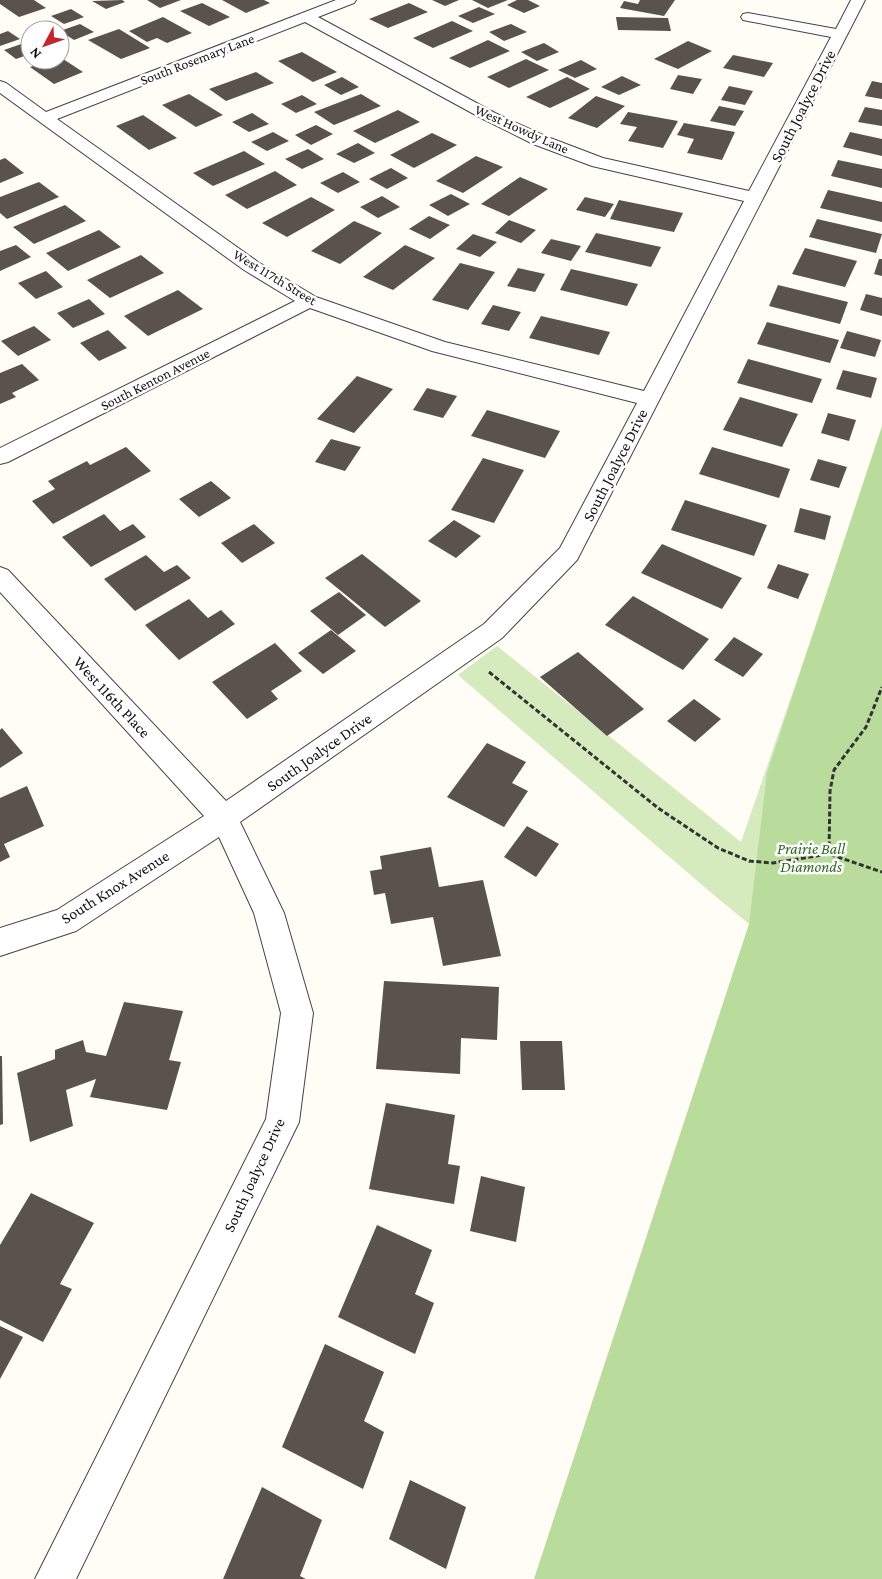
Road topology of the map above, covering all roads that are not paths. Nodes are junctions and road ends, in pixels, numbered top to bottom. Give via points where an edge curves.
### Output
1 (349, 0) edge
2 (858, 0) edge
3 (306, 17) junction
4 (748, 17) dead end
5 (840, 34) junction
6 (0, 86) edge
7 (45, 118) junction
8 (755, 198) junction
9 (309, 300) junction
10 (649, 399) junction
11 (0, 457) edge
12 (0, 576) edge
13 (224, 818) junction
14 (0, 942) edge
15 (55, 1579) edge

1 - 3 street, South Rosemary Lane
2 - 5 street, South Joalyce Drive
3 - 7 street, South Rosemary Lane
3 - 8 street, West Howdy Lane via 539,140 598,162
4 - 5 street
5 - 8 street, South Joalyce Drive
6 - 7 street, West 117th Street
7 - 9 street, West 117th Street via 251,266
8 - 10 street, South Joalyce Drive
9 - 10 street, West 117th Street via 439,347
9 - 11 street, South Kenton Avenue
10 - 13 street, South Joalyce Drive via 569,554 493,631
12 - 13 street, West 116th Place
13 - 14 street, South Knox Avenue via 65,921
13 - 15 street, South Joalyce Drive via 269,913 297,1013 282,1122

